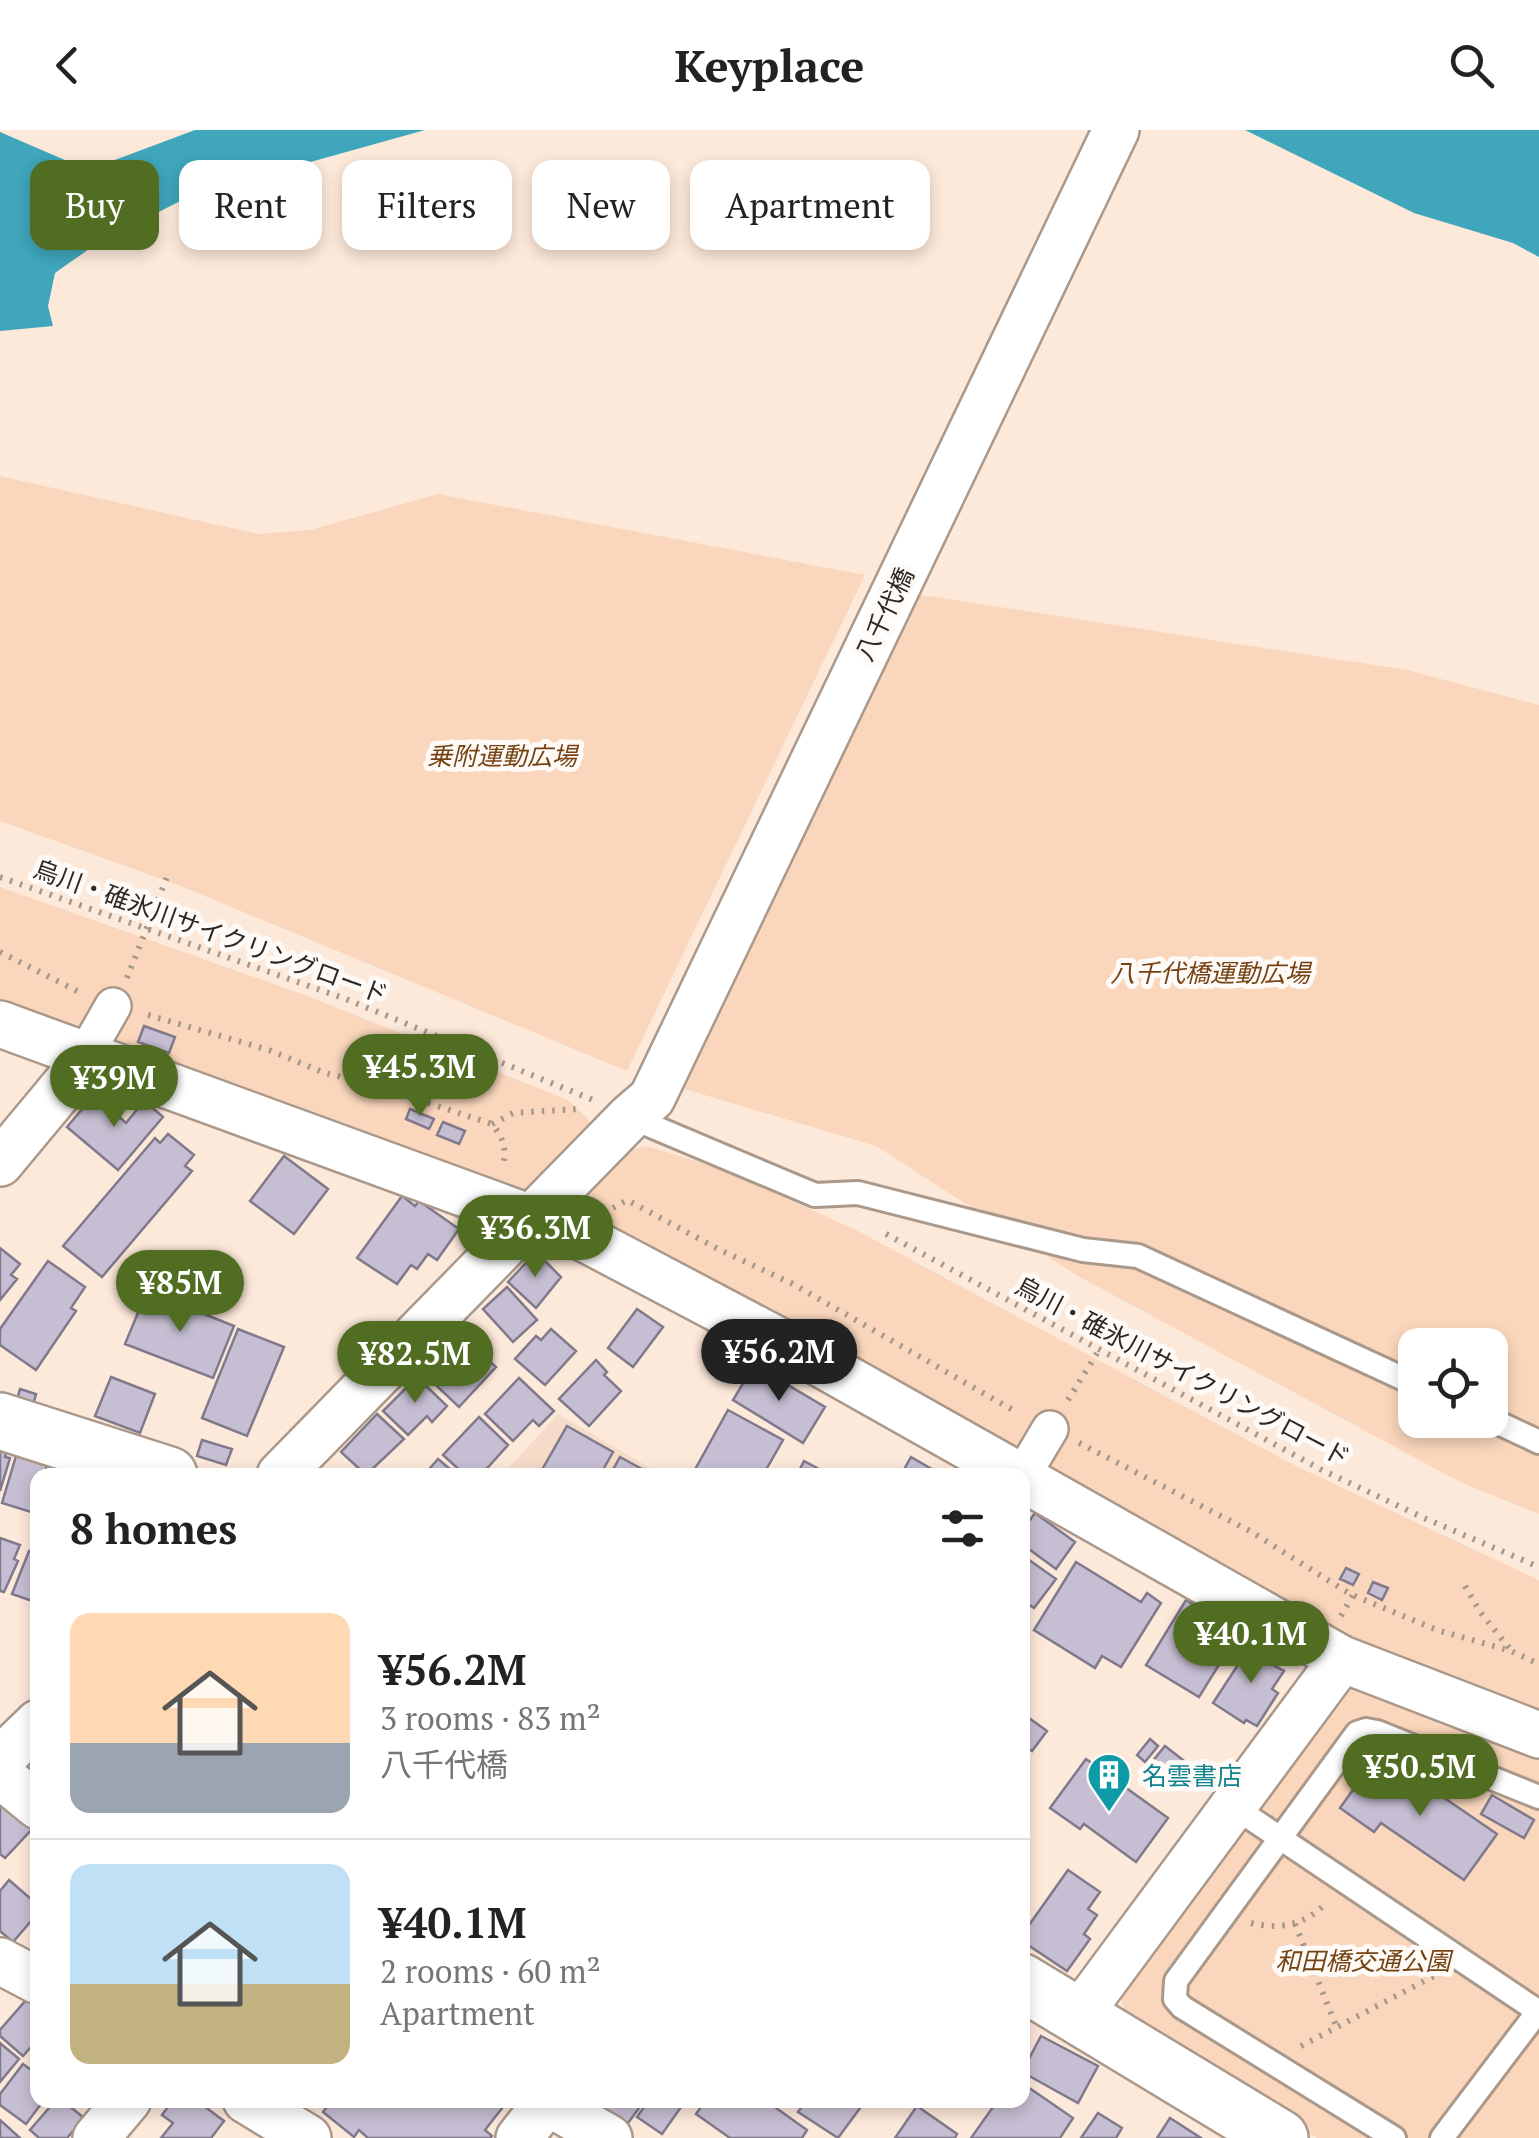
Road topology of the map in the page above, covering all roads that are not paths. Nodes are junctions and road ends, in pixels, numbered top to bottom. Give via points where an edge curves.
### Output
1 (1116, 130) edge
2 (96, 1003) road end
3 (0, 1024) edge
4 (87, 1056) junction
5 (641, 1107) junction
6 (0, 1162) edge
7 (512, 1212) junction
8 (1398, 1376) edge
9 (0, 1421) edge
10 (1508, 1427) edge
11 (1050, 1429) road end
12 (1539, 1442) edge
13 (147, 1468) edge
14 (286, 1468) edge
15 (1004, 1468) edge
16 (1028, 1468) edge
17 (1030, 1483) edge
18 (1342, 1659) junction
19 (30, 1732) edge
20 (1539, 1735) edge
21 (0, 1760) edge
22 (0, 1775) edge
23 (1539, 1798) edge
24 (30, 1799) edge
25 (1234, 1807) junction
26 (1279, 1837) junction
27 (0, 1961) edge
28 (30, 1977) edge
29 (1030, 1987) edge
30 (1538, 2011) edge
31 (1078, 2016) junction
32 (121, 2108) edge
33 (259, 2108) edge
34 (543, 2108) edge
35 (559, 2108) edge
36 (96, 2138) edge
37 (308, 2138) edge
38 (519, 2138) edge
39 (608, 2138) edge
40 (1280, 2138) edge
41 (1394, 2138) edge
42 (1442, 2138) edge

1 - 5 street, 八千代橋
2 - 4 street
3 - 4 street
4 - 6 street
4 - 7 street
5 - 7 street, 八千代橋
5 - 8 lane via 815,1195 858,1193 1083,1250 1138,1256
7 - 14 street, 八千代橋
7 - 15 street via 585,1238
9 - 13 street
10 - 12 lane
11 - 16 street
17 - 18 street
18 - 20 street
18 - 25 street
19 - 21 street
22 - 24 street
23 - 26 lane via 1366,1730
25 - 26 lane
25 - 31 street
26 - 30 lane
26 - 41 lane via 1176,1981 1175,2000
27 - 28 street
29 - 31 street
30 - 42 lane
31 - 40 street
32 - 36 street
33 - 37 street
34 - 38 street
35 - 39 street

